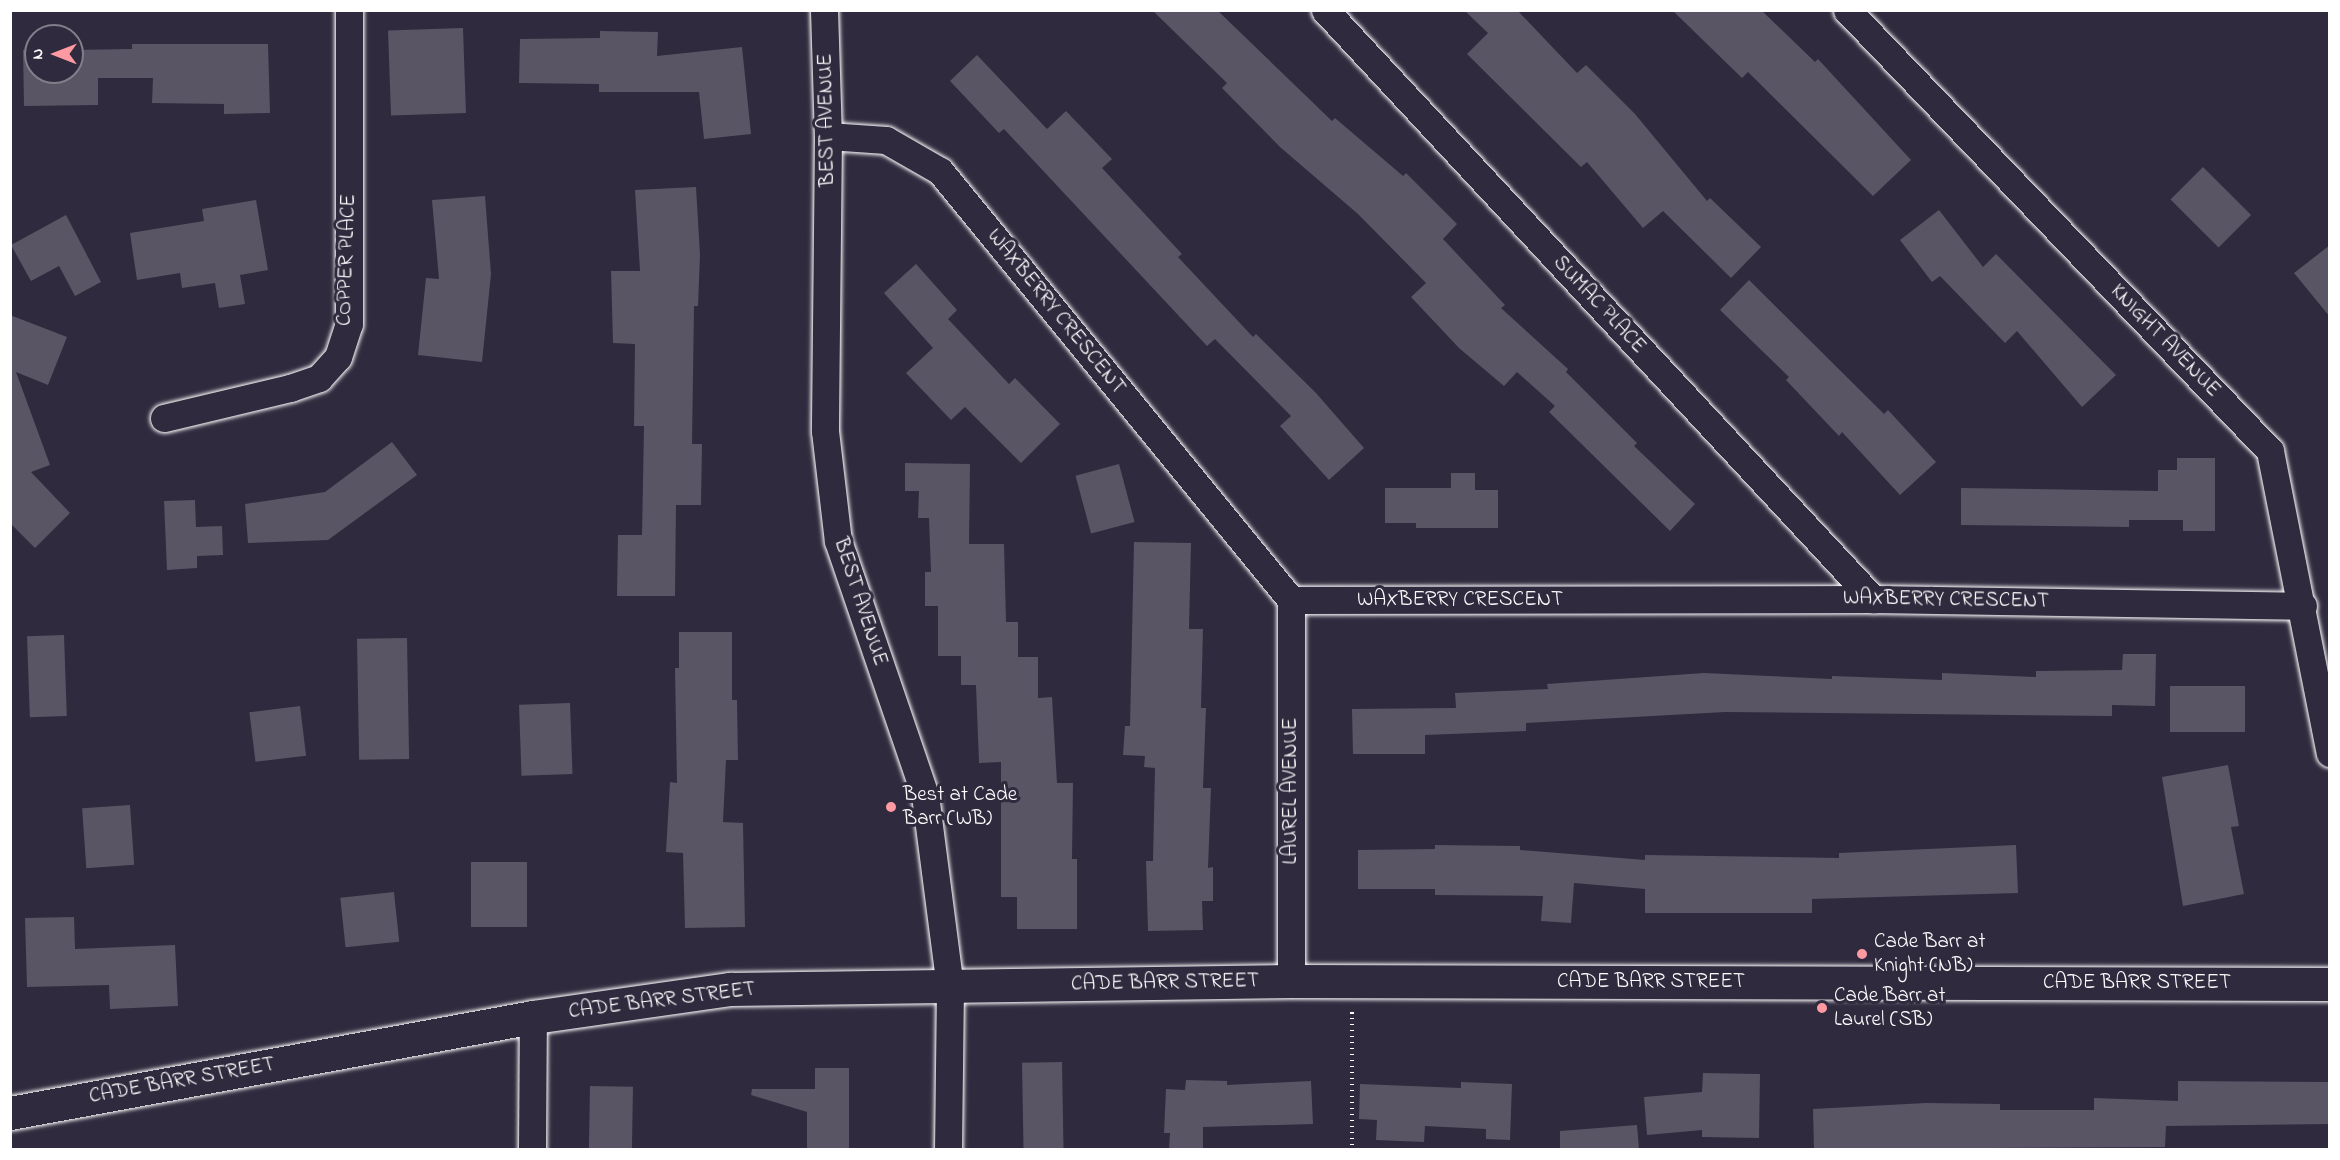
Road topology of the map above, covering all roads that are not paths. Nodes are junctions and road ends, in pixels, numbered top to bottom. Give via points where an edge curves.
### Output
1 (349, 10) edge
2 (824, 10) edge
3 (1325, 10) edge
4 (1847, 10) edge
5 (828, 136) junction
6 (164, 418) dead end
7 (1873, 599) junction
8 (1291, 600) junction
9 (2302, 606) junction
10 (2330, 753) edge
11 (1291, 981) junction
12 (2330, 984) edge
13 (950, 987) junction
14 (533, 1017) junction
15 (10, 1113) edge
16 (532, 1149) edge
17 (948, 1149) edge

1 - 6 street, COPPER PLACE via 349,324 338,357 319,378
2 - 5 street, BEST AVENUE
3 - 7 street, SUMAC PLACE
4 - 9 street, KNIGHT AVENUE via 2270,451
5 - 8 street, WAXBERRY CRESCENT via 886,140 940,171
5 - 13 street, BEST AVENUE via 825,431 838,541 925,795
7 - 8 street, WAXBERRY CRESCENT
7 - 9 street, WAXBERRY CRESCENT
8 - 11 street, LAUREL AVENUE
9 - 10 street, KNIGHT AVENUE
11 - 12 street, CADE BARR STREET
11 - 13 street, CADE BARR STREET
13 - 14 street, CADE BARR STREET via 730,990
13 - 17 street, BEST AVENUE
14 - 15 street, CADE BARR STREET
14 - 16 street

